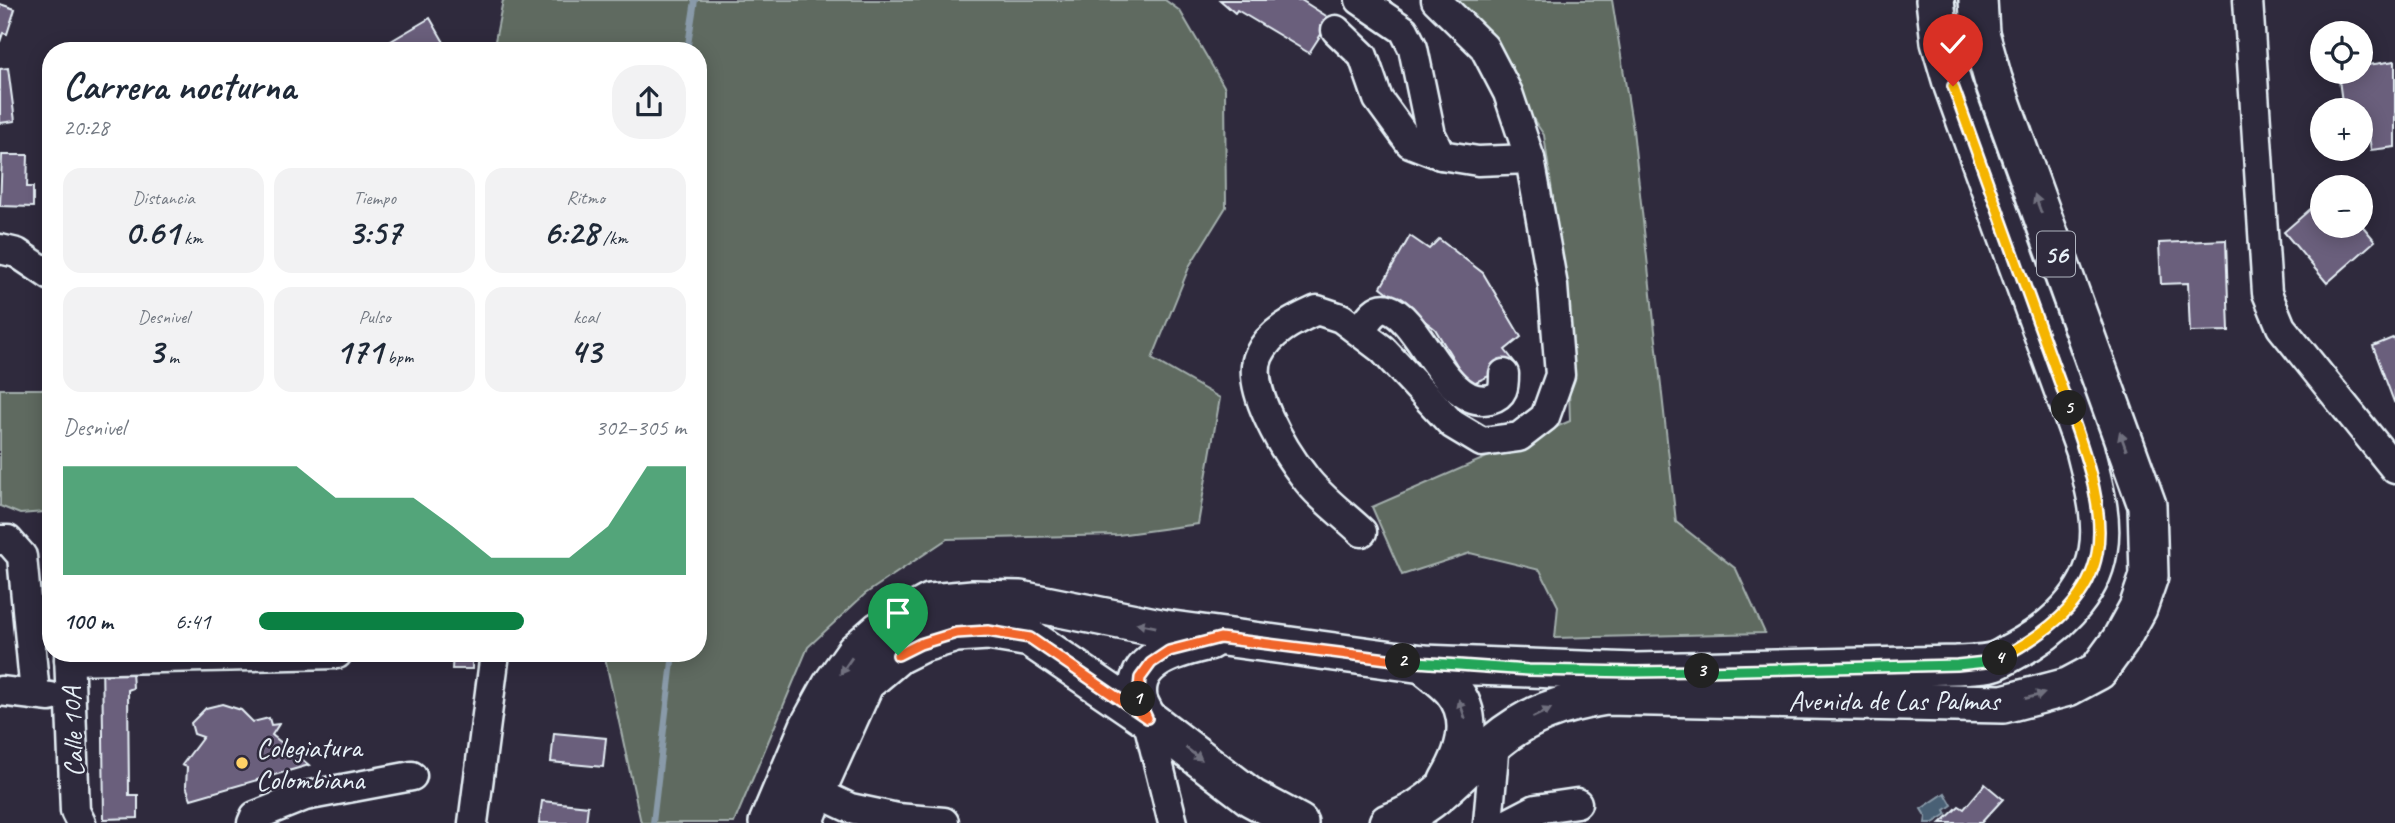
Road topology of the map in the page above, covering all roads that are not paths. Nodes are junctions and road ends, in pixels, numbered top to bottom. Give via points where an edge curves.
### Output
1 (1360, 0) edge
2 (1436, 0) edge
3 (1935, 0) edge
4 (1978, 0) edge
5 (2248, 0) edge
6 (1336, 30) dead end
7 (1441, 155) junction
8 (1530, 159) junction
9 (0, 249) edge
10 (42, 270) edge
11 (1350, 325) junction
12 (1504, 374) dead end
13 (2395, 469) edge
14 (1362, 532) dead end
15 (0, 540) edge
16 (1220, 638) junction
17 (69, 662) edge
18 (494, 662) edge
19 (1423, 664) junction
20 (1, 685) edge
21 (35, 694) junction
22 (71, 697) junction
23 (1147, 718) junction
24 (1495, 742) junction
25 (412, 776) dead end
26 (1440, 794) junction
27 (1577, 803) dead end
28 (810, 807) edge
29 (74, 819) edge
30 (1174, 821) edge
31 (944, 822) edge
32 (252, 823) edge
33 (473, 823) edge
34 (768, 823) edge
35 (1299, 823) edge
36 (1388, 823) edge
37 (1488, 823) edge
38 (1509, 823) edge

1 - 7 street via 1404,30 1413,48 1431,135
2 - 8 street via 1484,47 1508,93
3 - 19 main road, Avenida de Las Palmas / 56 via 1940,42 1953,86 2085,450 2096,496 2098,552 2075,604 2052,626 1995,661 1957,665 1636,672
24 -> 4 main road, Avenida de Las Palmas / 56 via 1561,704 1606,696 2003,704 2068,687 2098,671 2120,641 2149,576 2147,505 1993,79 1980,33
5 - 13 street via 2267,293 2281,327
6 - 7 street via 1363,56 1378,99 1410,143
7 - 8 street via 1478,161
8 - 11 street via 1553,286 1560,374 1545,417 1519,437 1482,442 1452,424 1382,349
9 - 10 street via 17,253
11 - 12 street via 1389,309 1405,322 1459,390 1473,399 1498,397 1504,389
11 - 14 street via 1317,310 1289,323 1258,356 1257,375 1262,403 1276,434 1305,478
15 - 21 street via 8,540 22,556
16 - 19 main road, Avenida de Las Palmas / 56
16 - 23 main road via 1169,651 1151,663 1140,678 1138,698
16 -> 34 main road, Avenida de Las Palmas / 56 via 1020,600 930,603 879,631 855,652 809,726
17 - 22 street, Calle 10A
18 - 33 street
26 -> 19 main road via 1458,764 1466,738 1465,709 1452,689
20 - 21 street
21 - 22 street
22 - 29 street, Calle 10A
23 - 28 main road via 1030,638 988,631 956,633 898,655 865,683
23 - 30 street
23 -> 35 main road via 1252,798
24 - 26 main road, Avenida de Las Palmas / 56
24 - 37 street
25 - 32 street via 305,796 255,816
26 - 36 main road, Avenida de Las Palmas / 56 via 1412,814
27 - 38 street via 1536,809
28 - 31 street

